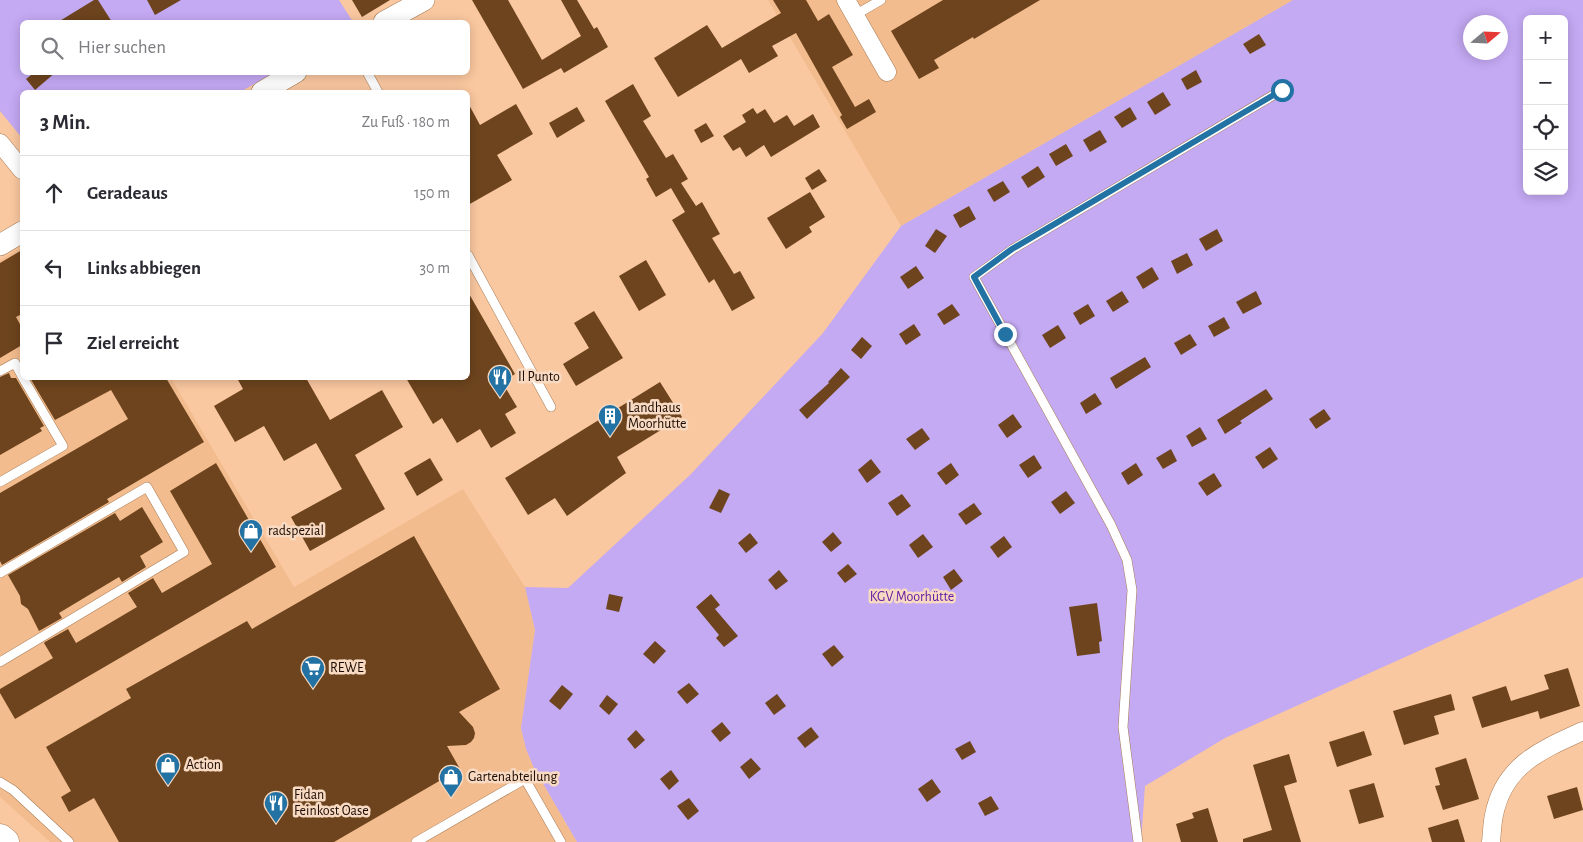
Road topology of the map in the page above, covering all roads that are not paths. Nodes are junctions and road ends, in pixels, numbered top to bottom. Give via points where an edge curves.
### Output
1 (846, 0) edge
2 (881, 0) edge
3 (415, 2) edge
4 (855, 15) junction
5 (387, 20) edge
6 (887, 72) dead end
7 (291, 75) edge
8 (369, 75) edge
9 (265, 90) edge
10 (377, 90) edge
11 (1282, 90) dead end
12 (0, 143) edge
13 (20, 168) edge
14 (20, 233) edge
15 (0, 245) edge
16 (470, 259) edge
17 (0, 371) edge
18 (20, 372) edge
19 (25, 380) edge
20 (551, 407) dead end
21 (0, 482) edge
22 (0, 573) edge
23 (0, 662) edge
24 (1583, 731) edge
25 (0, 782) edge
26 (0, 838) edge
27 (4, 842) edge
28 (69, 842) edge
29 (416, 842) edge
30 (562, 842) edge
31 (1138, 842) edge
32 (1491, 842) edge

1 - 4 street
2 - 4 lane
3 - 5 street
4 - 6 street
7 - 9 street
8 - 10 lane
11 - 31 lane via 1012,249 974,277 1111,525 1127,560 1132,590 1123,727
12 - 13 street
14 - 15 street
16 - 20 lane
17 - 18 lane via 14,363
19 - 21 lane via 63,446
22 - 23 lane via 147,486 184,552
24 - 32 street via 1524,762 1506,782 1494,815
25 - 28 lane
26 - 27 main road
29 - 30 lane via 525,779

